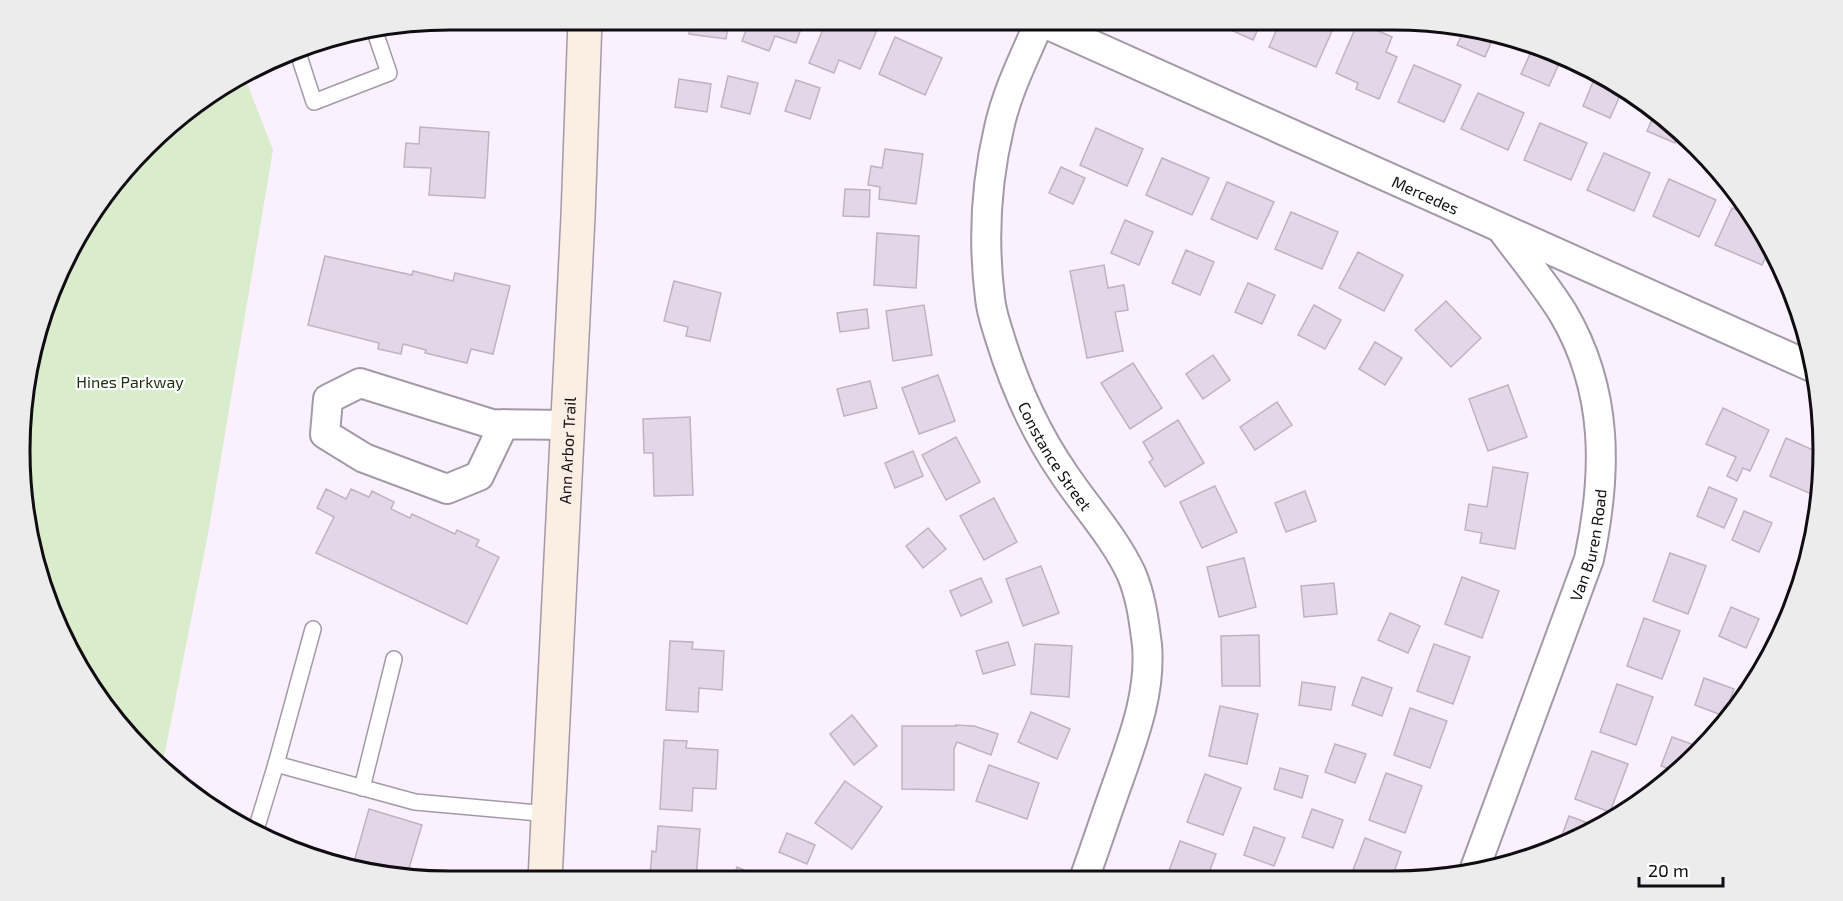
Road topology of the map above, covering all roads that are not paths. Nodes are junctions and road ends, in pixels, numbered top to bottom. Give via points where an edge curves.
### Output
1 (585, 30) edge
2 (1035, 30) edge
3 (1059, 30) edge
4 (377, 37) edge
5 (299, 58) edge
6 (1500, 228) junction
7 (1804, 364) edge
8 (504, 424) junction
9 (568, 424) junction
10 (313, 629) dead end
11 (394, 659) dead end
12 (276, 764) junction
13 (362, 788) junction
14 (549, 814) junction
15 (258, 824) edge
16 (1477, 863) edge
17 (546, 871) edge
18 (1087, 871) edge

1 - 9 street, Ann Arbor Trail
2 - 18 street, Constance Street via 1009,93 992,162 987,232 990,300 1010,370 1032,421 1064,474 1114,543 1131,575 1142,608 1147,648 1146,685 1139,721
3 - 6 street, Mercedes
4 - 5 lane via 389,73 314,102
6 - 7 street, Mercedes
6 - 16 street, Van Buren Road via 1558,306 1582,351 1596,395 1602,473 1589,559
8 - 8 street via 492,424 360,383 328,399 325,434 364,458 447,489 479,476
8 - 9 street
9 - 14 street, Ann Arbor Trail
10 - 12 lane
11 - 13 lane
12 - 13 lane
12 - 15 lane
13 - 14 lane via 415,802
14 - 17 street, Ann Arbor Trail

